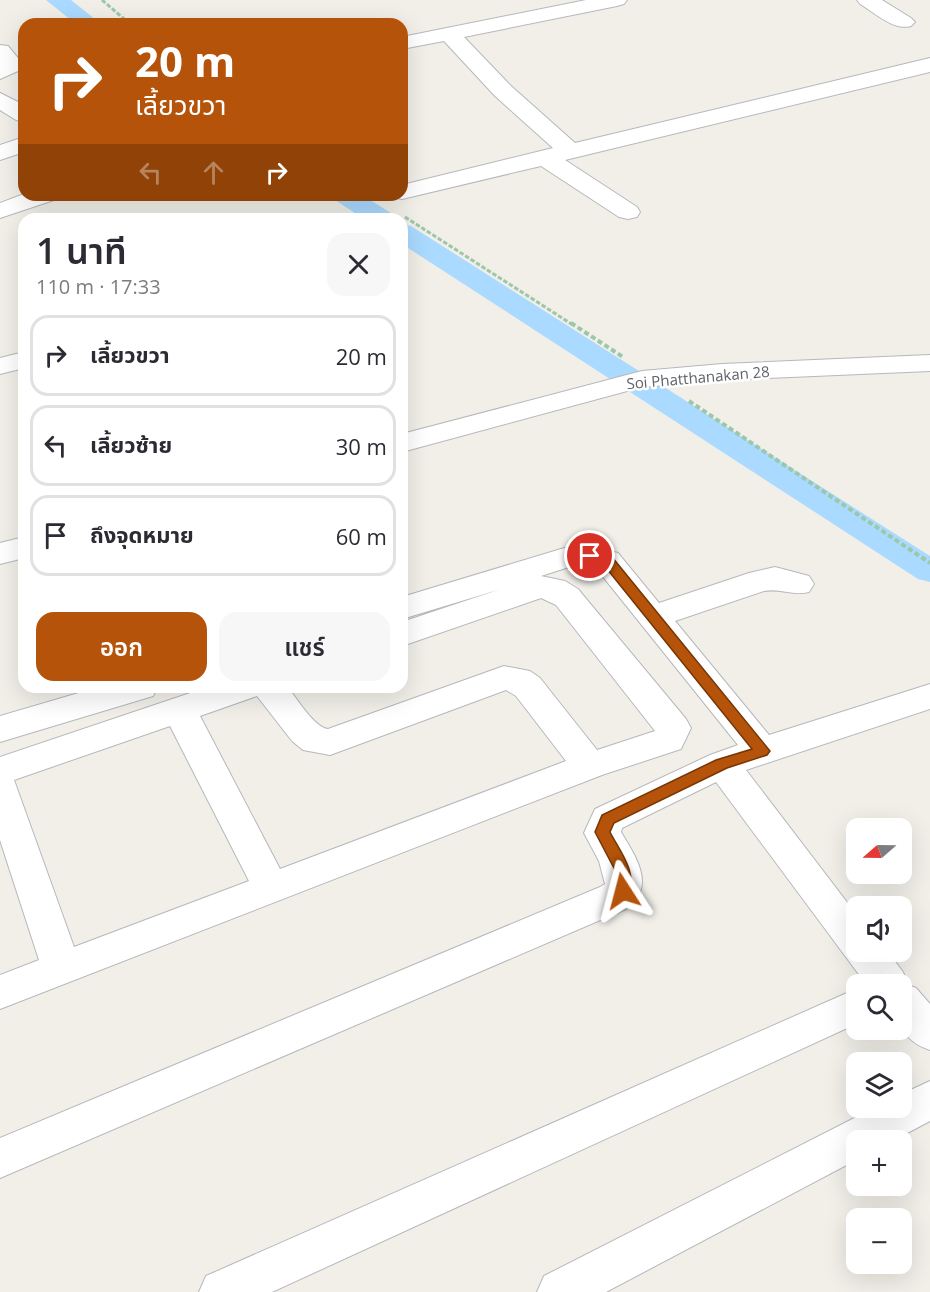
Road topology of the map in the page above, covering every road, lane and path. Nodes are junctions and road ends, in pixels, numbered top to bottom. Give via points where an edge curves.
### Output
1 (102, 0) edge
2 (616, 0) edge
3 (867, 0) edge
4 (123, 18) edge
5 (904, 22) dead end
6 (448, 34) junction
7 (408, 42) edge
8 (0, 51) edge
9 (930, 66) edge
10 (0, 72) edge
11 (0, 100) edge
12 (18, 111) edge
13 (18, 146) edge
14 (570, 151) junction
15 (0, 153) edge
16 (544, 157) junction
17 (408, 190) edge
18 (28, 201) edge
19 (0, 211) edge
20 (628, 212) dead end
21 (18, 362) edge
22 (930, 363) edge
23 (0, 366) edge
24 (408, 441) edge
25 (18, 549) edge
26 (0, 554) edge
27 (798, 584) dead end
28 (408, 606) edge
29 (654, 616) junction
30 (408, 632) edge
31 (121, 693) edge
32 (227, 693) edge
33 (275, 693) edge
34 (930, 696) edge
35 (179, 709) junction
36 (0, 729) edge
37 (762, 751) junction
38 (722, 764) junction
39 (590, 766) junction
40 (0, 771) edge
41 (0, 786) edge
42 (271, 888) junction
43 (846, 929) edge
44 (872, 962) edge
45 (62, 969) junction
46 (881, 974) edge
47 (0, 992) edge
48 (846, 1011) edge
49 (912, 1012) edge
50 (930, 1033) edge
51 (930, 1100) edge
52 (0, 1158) edge
53 (222, 1292) edge
54 (560, 1292) edge

1 - 4 path
2 - 6 street
3 - 5 street
6 - 7 street
6 - 14 street via 502,90
8 - 10 street via 10,66
9 - 14 street
11 - 12 street
13 - 15 street
14 - 16 street
16 - 17 street
16 - 20 street
18 - 19 street
21 - 23 street
22 - 24 street, Soi Phatthanakan 28 via 642,379
25 - 26 street
27 - 29 street via 775,578 760,581
28 - 29 street via 571,556 590,556 607,560
29 - 37 street
30 - 39 street via 540,587 567,597 674,728 669,740
31 - 36 street
32 - 35 street
33 - 39 street via 304,732 315,741 330,742 504,678 518,680 528,687
34 - 37 street
35 - 40 street
35 - 42 street
37 - 38 street
38 - 43 street
38 - 52 street via 608,819 602,832 625,881 623,891 613,898
39 - 42 street
41 - 45 street
42 - 45 street
44 - 46 street
45 - 47 street
48 - 53 street
49 - 50 street
51 - 54 street

